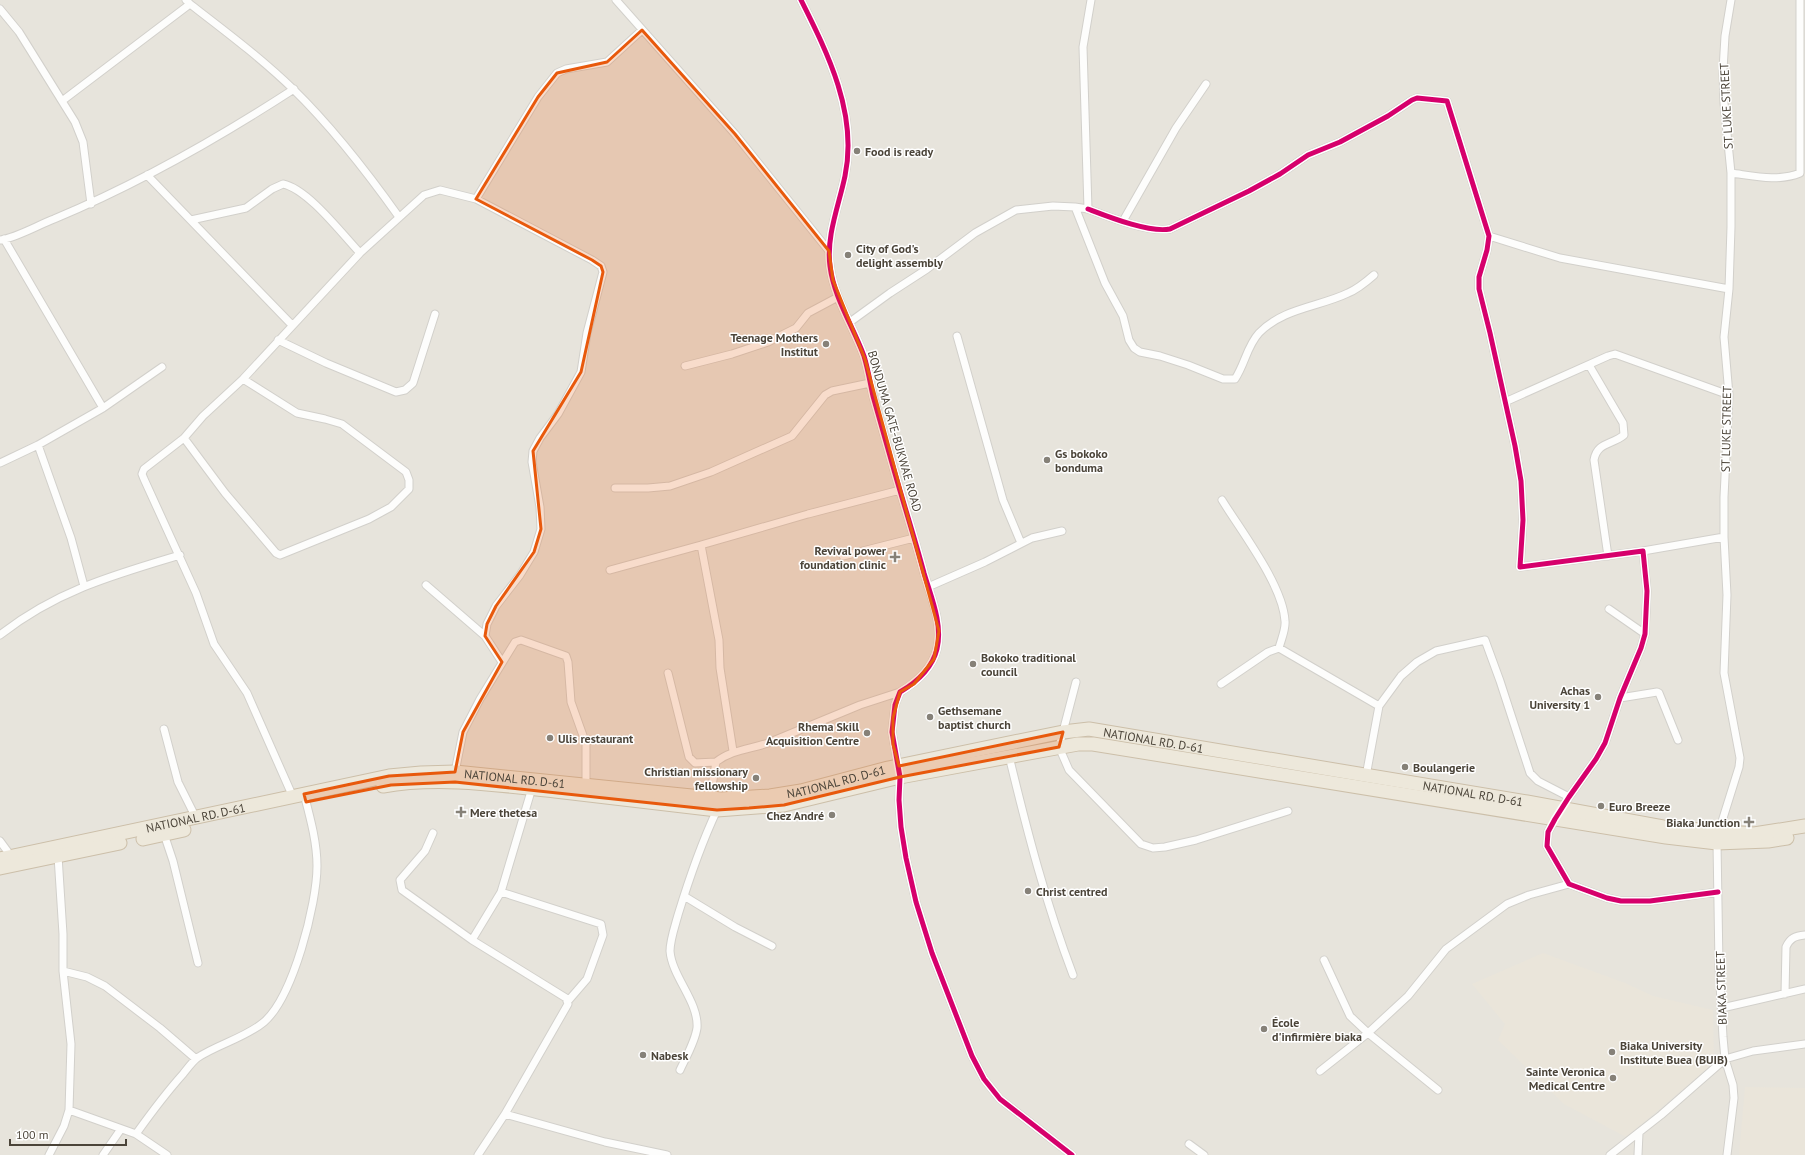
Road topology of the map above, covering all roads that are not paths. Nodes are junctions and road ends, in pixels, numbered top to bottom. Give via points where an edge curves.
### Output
1 (616, 0) edge
2 (801, 0) edge
3 (1091, 0) edge
4 (1731, 0) edge
5 (1800, 0) edge
6 (188, 2) edge
7 (0, 9) edge
8 (642, 30) junction
9 (1206, 84) dead end
10 (294, 89) junction
11 (62, 101) junction
12 (1731, 173) junction
13 (1803, 173) edge
14 (147, 175) junction
15 (476, 199) junction
16 (91, 204) junction
17 (1075, 207) junction
18 (1088, 209) junction
19 (399, 217) junction
20 (191, 220) junction
21 (1123, 222) junction
22 (1489, 236) junction
23 (2, 239) edge
24 (829, 251) junction
25 (360, 253) junction
26 (1374, 275) dead end
27 (1729, 289) junction
28 (838, 297) junction
29 (435, 314) dead end
30 (850, 322) junction
31 (292, 325) junction
32 (957, 336) dead end
33 (278, 340) junction
34 (1590, 365) junction
35 (685, 366) dead end
36 (162, 367) dead end
37 (243, 379) junction
38 (870, 382) junction
39 (1729, 396) junction
40 (1505, 402) junction
41 (104, 408) junction
42 (184, 438) junction
43 (38, 445) junction
44 (0, 463) edge
45 (616, 488) dead end
46 (900, 490) junction
47 (1222, 500) dead end
48 (1062, 531) dead end
49 (1724, 537) junction
50 (914, 538) junction
51 (1021, 543) junction
52 (700, 545) junction
53 (1643, 551) junction
54 (180, 555) junction
55 (843, 556) dead end
56 (1608, 556) junction
57 (610, 570) dead end
58 (426, 585) dead end
59 (84, 586) junction
60 (928, 587) junction
61 (1609, 609) dead end
62 (1645, 634) junction
63 (0, 635) edge
64 (485, 636) junction
65 (1279, 648) junction
66 (502, 662) junction
67 (668, 673) dead end
68 (1076, 682) dead end
69 (1221, 684) dead end
70 (900, 692) junction
71 (1620, 698) junction
72 (1379, 706) junction
73 (164, 729) dead end
74 (1063, 732) junction
75 (1678, 740) dead end
76 (1059, 747) junction
77 (734, 751) junction
78 (1009, 756) junction
79 (716, 762) junction
80 (899, 771) junction
81 (455, 772) junction
82 (1366, 776) junction
83 (586, 785) junction
84 (532, 788) junction
85 (1569, 797) junction
86 (301, 798) junction
87 (710, 798) junction
88 (717, 810) junction
89 (1288, 811) dead end
90 (1558, 814) junction
91 (196, 818) junction
92 (1805, 826) edge
93 (434, 833) dead end
94 (164, 834) junction
95 (1805, 835) edge
96 (1718, 837) junction
97 (0, 841) edge
98 (58, 856) junction
99 (5, 858) edge
100 (0, 868) edge
101 (1569, 884) junction
102 (501, 892) junction
103 (1718, 892) junction
104 (684, 896) junction
105 (1805, 935) edge
106 (472, 940) junction
107 (772, 946) dead end
108 (1324, 960) dead end
109 (198, 963) dead end
110 (63, 971) junction
111 (1072, 975) dead end
112 (1805, 989) edge
113 (1785, 994) junction
114 (568, 1001) junction
115 (1722, 1008) junction
116 (1368, 1033) junction
117 (1805, 1044) edge
118 (196, 1059) junction
119 (1726, 1059) junction
120 (680, 1070) dead end
121 (1320, 1071) dead end
122 (1438, 1090) dead end
123 (69, 1110) junction
124 (505, 1114) junction
125 (120, 1129) junction
126 (1639, 1133) junction
127 (136, 1134) junction
128 (1189, 1144) dead end
129 (49, 1155) edge
130 (103, 1155) edge
131 (167, 1155) edge
132 (478, 1155) edge
133 (667, 1155) edge
134 (1072, 1155) edge
135 (1204, 1155) edge
136 (1610, 1155) edge
137 (1638, 1155) edge
138 (1727, 1155) edge

1 - 8 street
2 - 24 street, BONDUMA GATE-BUKWAE ROAD via 833,66 848,124 850,144
3 - 18 street via 1082,47
4 - 12 street, ST LUKE STREET via 1723,70
5 - 13 street
6 - 10 street via 248,48
6 - 11 street
7 - 11 street via 19,32
8 - 15 street via 606,62 557,73 538,97
8 - 24 street via 735,134
9 - 21 street via 1176,128
10 - 14 street via 249,118
10 - 19 street via 362,166
11 - 16 street via 83,142
12 - 13 street via 1777,179
12 - 27 street, ST LUKE STREET
14 - 16 street
14 - 20 street
15 - 19 street via 440,190 424,195
15 - 64 street via 592,260 601,266 603,272 587,333 581,372 558,414 533,451 532,462 541,529 534,552 496,606 487,624
16 - 23 street
17 - 18 street
17 - 26 street via 1105,283 1123,316 1129,340 1134,348 1140,352 1188,365 1223,380 1235,379 1242,368 1250,344 1275,320 1348,293
17 - 30 street via 1053,206 1016,210 975,233
18 - 21 street
19 - 25 street
20 - 25 street via 246,208 282,184 296,189 317,206
20 - 31 street
21 - 22 street via 1163,230 1170,229 1249,191 1308,155 1340,142 1417,98 1447,101
22 - 27 street via 1560,258
22 - 40 street via 1479,277 1479,289
23 - 41 street
24 - 28 street, BONDUMA GATE-BUKWAE ROAD
25 - 31 street
27 - 39 street, ST LUKE STREET via 1724,337
28 - 30 street, BONDUMA GATE-BUKWAE ROAD
28 - 35 street via 808,313 796,328 768,342
29 - 33 street via 413,383 405,390 396,392
30 - 38 street, BONDUMA GATE-BUKWAE ROAD via 865,359
31 - 33 street
32 - 51 street via 1003,500
33 - 37 street
34 - 39 street via 1615,354
34 - 40 street
34 - 56 street via 1624,429 1624,435 1618,440 1595,452
36 - 41 street
37 - 42 street via 203,416
37 - 42 street via 297,413 342,424 406,472 409,489 391,507 369,519 280,555 225,493
38 - 45 street via 832,391 825,395 792,436 711,472 670,486
38 - 46 street, BONDUMA GATE-BUKWAE ROAD
39 - 49 street, ST LUKE STREET
40 - 56 street via 1520,481 1523,520 1520,567
41 - 43 street
42 - 54 street via 144,469 142,474
43 - 44 street
43 - 59 street via 71,538
46 - 50 street, BONDUMA GATE-BUKWAE ROAD
46 - 52 street
47 - 65 street via 1265,567 1279,597 1285,622
48 - 51 street
49 - 53 street
49 - 96 street, ST LUKE STREET via 1728,595 1724,673 1740,758
50 - 55 street
50 - 60 street, BONDUMA GATE-BUKWAE ROAD
51 - 60 street
52 - 57 street
52 - 77 street via 719,640 720,668
53 - 56 street
53 - 62 street via 1647,591
54 - 59 street via 111,575
54 - 86 street via 214,644 247,693
58 - 64 street
59 - 63 street via 41,606
60 - 70 street, BONDUMA GATE-BUKWAE ROAD via 938,625 938,647 926,672 914,684
61 - 62 street
62 - 71 street
64 - 66 street
65 - 69 street via 1268,652
65 - 72 street
66 - 81 street via 463,732
66 - 83 street via 515,642 521,640 566,656 571,702 586,744
67 - 79 street via 689,757 695,763
68 - 74 street
70 - 77 street, BONDUMA GATE-BUKWAE ROAD via 860,705 768,743
70 - 80 street via 895,705 892,732
71 - 75 street via 1659,693
71 - 85 street via 1605,743
72 - 82 street
72 - 85 street via 1401,676 1417,662 1436,651 1484,640 1530,773 1538,781
73 - 91 street via 178,782
74 - 76 street
74 - 80 highway, NATIONAL RD. D-61
74 - 82 highway, NATIONAL RD. D-61 via 1089,729
76 - 78 highway, NATIONAL RD. D-61
76 - 89 street via 1069,770 1141,844 1153,848 1164,848 1196,840
76 - 90 highway, NATIONAL RD. D-61 via 1093,744 1522,812
77 - 79 street, BONDUMA GATE-BUKWAE ROAD
78 - 80 highway, NATIONAL RD. D-61
78 - 111 street via 1037,867
79 - 87 street
80 - 87 highway, NATIONAL RD. D-61 via 801,791 763,796
80 - 88 highway, NATIONAL RD. D-61 via 784,805
80 - 134 street via 901,827 916,902 932,953 972,1056 984,1079 1000,1099
81 - 83 highway, NATIONAL RD. D-61
81 - 86 highway, NATIONAL RD. D-61 via 389,776
82 - 90 highway, NATIONAL RD. D-61
83 - 87 highway, NATIONAL RD. D-61
84 - 86 highway, NATIONAL RD. D-61 via 422,782
84 - 88 highway, NATIONAL RD. D-61
84 - 102 street
85 - 90 street
86 - 91 highway, NATIONAL RD. D-61
86 - 94 highway, NATIONAL RD. D-61
86 - 118 street via 315,844 317,867 313,900 291,978 275,1009 264,1022
88 - 104 street
90 - 96 highway, NATIONAL RD. D-61 via 1666,837
90 - 101 street via 1548,832 1547,846
91 - 99 highway, NATIONAL RD. D-61
92 - 96 highway
93 - 106 street via 425,851 400,880 402,890
94 - 98 highway, NATIONAL RD. D-61
94 - 109 street
95 - 96 highway via 1768,841
96 - 103 street, BIAKA STREET
97 - 99 street
98 - 100 highway, NATIONAL RD. D-61
98 - 110 street
101 - 103 street via 1621,901 1650,901
101 - 116 street via 1507,904 1446,949 1408,996
102 - 106 street
102 - 114 street via 601,924 604,935 587,979
103 - 115 street, BIAKA STREET
104 - 107 street
104 - 120 street via 670,948 672,963 689,998 697,1026 695,1037
105 - 113 street via 1795,936 1786,947
106 - 114 street
108 - 116 street via 1350,1016
110 - 118 street via 87,977 105,986
110 - 123 street via 71,1044
112 - 113 street
113 - 115 street
114 - 124 street
115 - 119 street, BIAKA STREET
116 - 121 street
116 - 122 street
117 - 119 street via 1753,1051
118 - 127 street via 167,1092
119 - 126 street
119 - 138 street, BIAKA STREET via 1734,1098
123 - 125 street
123 - 129 street
124 - 132 street
124 - 133 street via 605,1142
125 - 127 street
125 - 130 street
126 - 136 street
126 - 137 street
127 - 131 street
128 - 135 street

